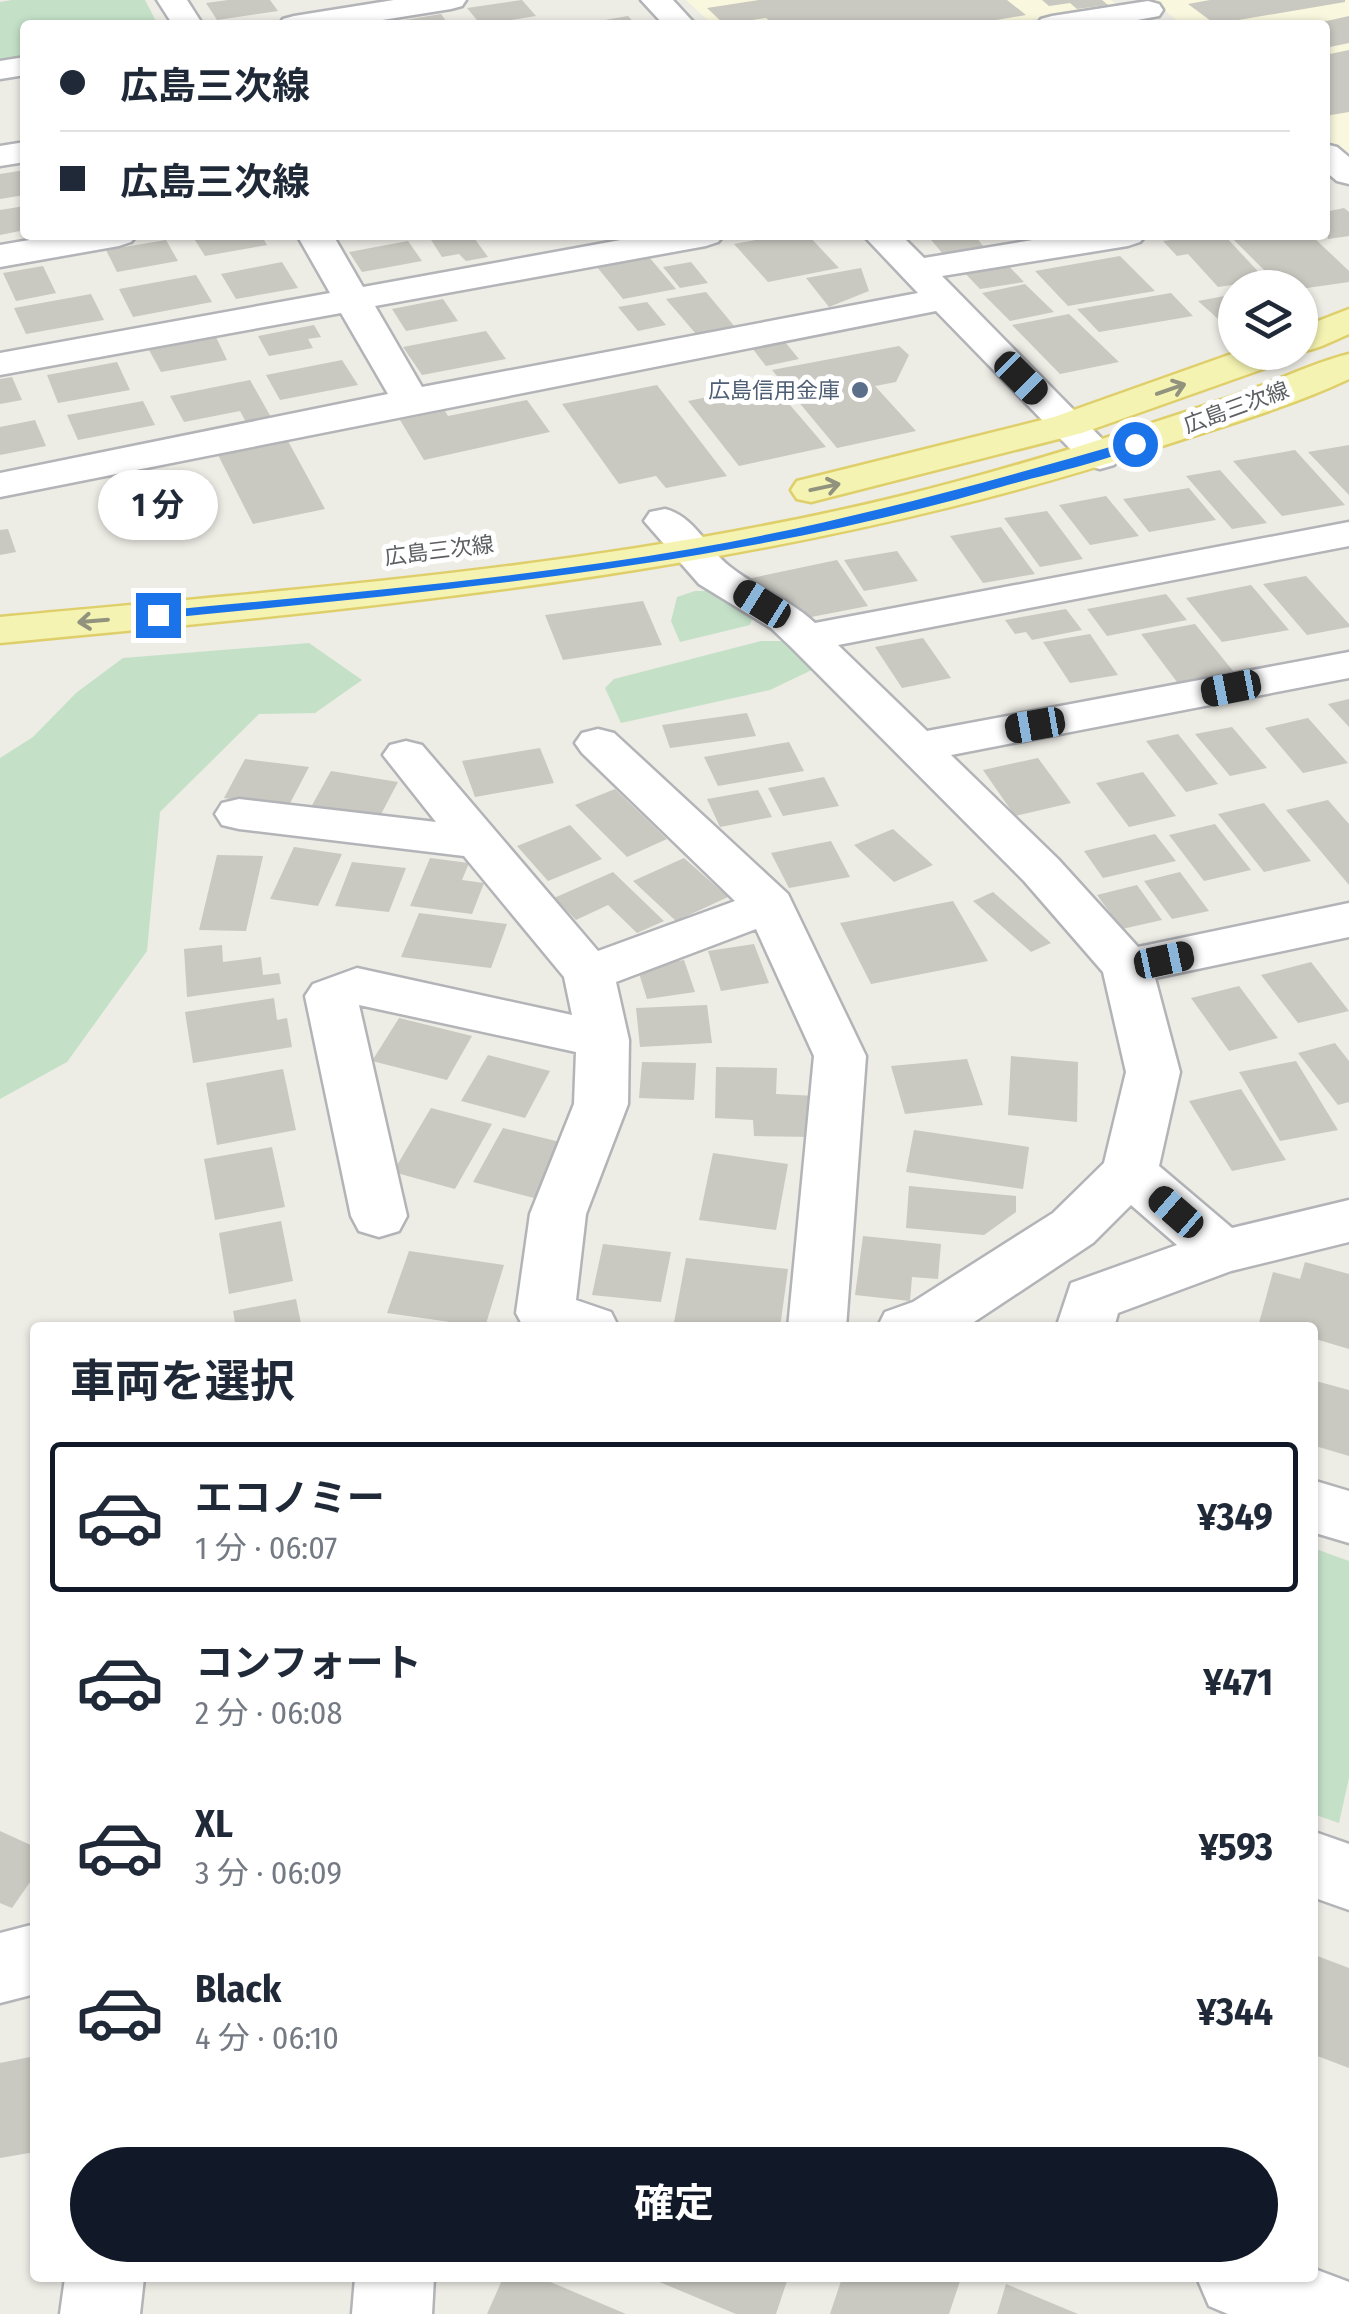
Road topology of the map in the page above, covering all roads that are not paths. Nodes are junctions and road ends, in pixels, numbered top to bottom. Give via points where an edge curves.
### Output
1 (451, 0) edge
2 (656, 0) edge
3 (1150, 12) edge
4 (325, 20) edge
5 (676, 20) edge
6 (1090, 20) edge
7 (91, 240) edge
8 (318, 240) edge
9 (679, 240) edge
10 (887, 240) edge
11 (1097, 240) edge
12 (0, 256) edge
13 (914, 270) junction
14 (942, 298) junction
15 (354, 301) junction
16 (1349, 320) edge
17 (1318, 334) edge
18 (0, 364) edge
19 (1349, 364) edge
20 (1224, 370) edge
21 (411, 400) junction
22 (1068, 425) junction
23 (1100, 456) junction
24 (0, 485) edge
25 (1349, 534) edge
26 (677, 537) junction
27 (0, 594) edge
28 (0, 630) edge
29 (806, 638) junction
30 (1349, 665) edge
31 (598, 743) dead end
32 (917, 747) junction
33 (406, 755) dead end
34 (239, 814) dead end
35 (480, 842) junction
36 (770, 906) junction
37 (1349, 920) edge
38 (1127, 968) junction
39 (590, 973) junction
40 (603, 1040) junction
41 (1130, 1172) junction
42 (379, 1216) dead end
43 (1346, 1224) edge
44 (1222, 1252) junction
45 (558, 1322) edge
46 (818, 1322) edge
47 (923, 1322) edge
48 (1086, 1322) edge
49 (1318, 1508) edge
50 (1349, 1518) edge
51 (1318, 1866) edge
52 (1349, 1877) edge
53 (30, 1960) edge
54 (0, 1968) edge
55 (104, 2282) edge
56 (395, 2282) edge
57 (1248, 2282) edge
58 (100, 2314) edge
59 (392, 2314) edge
60 (1329, 2314) edge

1 - 4 street
2 - 5 street
3 - 6 street
7 - 12 street
8 - 15 street
9 - 15 street
10 - 13 street
11 - 13 street
13 - 14 street
14 - 21 street
14 - 22 street
15 - 18 street
15 - 21 street
16 - 17 main road
19 - 23 main road, 広島三次線
22 -> 20 main road, 広島三次線
21 - 24 street
22 - 23 street
26 -> 22 main road, 広島三次線
23 - 26 main road, 広島三次線 via 917,507
25 - 29 street
26 - 27 main road, 広島三次線
26 -> 28 main road, 広島三次線 via 395,592
26 - 29 street via 714,575
29 - 32 street
30 - 32 street
31 - 36 street
32 - 38 street via 1041,870
33 - 35 street
34 - 35 street
35 - 39 street
36 - 39 street
36 - 46 street via 840,1056
37 - 38 street
38 - 41 street via 1152,1072
39 - 40 street
40 - 42 street via 357,986 331,996
40 - 45 street via 601,1104 558,1214
41 - 44 street
41 - 47 street via 1073,1228
43 - 44 street
44 - 48 street via 1092,1299
49 - 50 street
51 - 52 street
53 - 54 street
55 - 58 street
56 - 59 street
57 - 60 street

